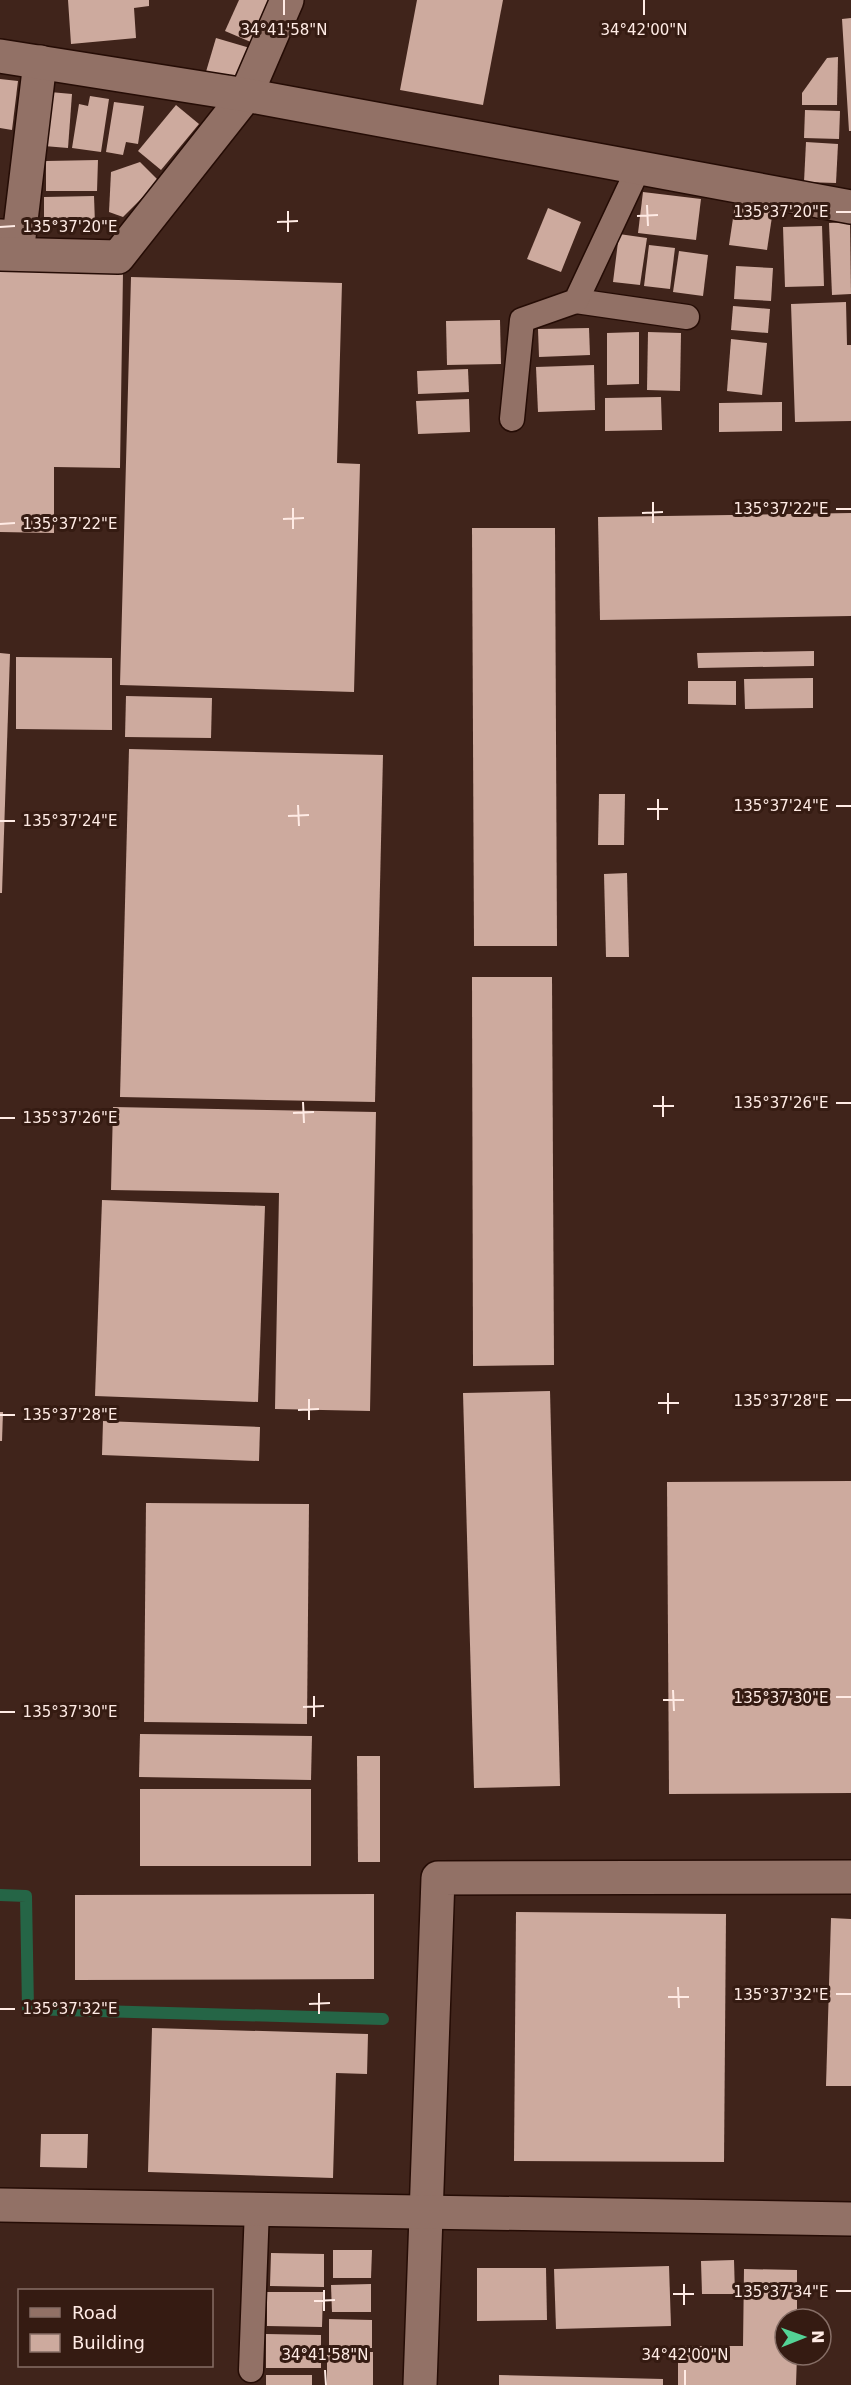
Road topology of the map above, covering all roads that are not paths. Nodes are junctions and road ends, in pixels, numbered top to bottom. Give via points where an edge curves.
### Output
1 (287, 0) edge
2 (0, 56) edge
3 (40, 62) junction
4 (246, 95) junction
5 (639, 167) junction
6 (851, 207) edge
7 (0, 236) edge
8 (0, 254) edge
9 (576, 301) junction
10 (687, 317) dead end
11 (512, 419) dead end
12 (851, 1877) edge
13 (0, 2205) edge
14 (257, 2208) junction
15 (427, 2211) junction
16 (851, 2219) edge
17 (251, 2370) dead end
18 (420, 2385) edge

1 - 4 street
2 - 3 street
3 - 4 street
3 - 7 street via 19,237
4 - 5 street
4 - 8 street via 118,257
5 - 6 street
5 - 9 lane
9 - 10 lane
9 - 11 lane via 522,320
12 - 15 street via 438,1878
13 - 14 street
14 - 15 street
14 - 17 lane
15 - 16 street
15 - 18 street

